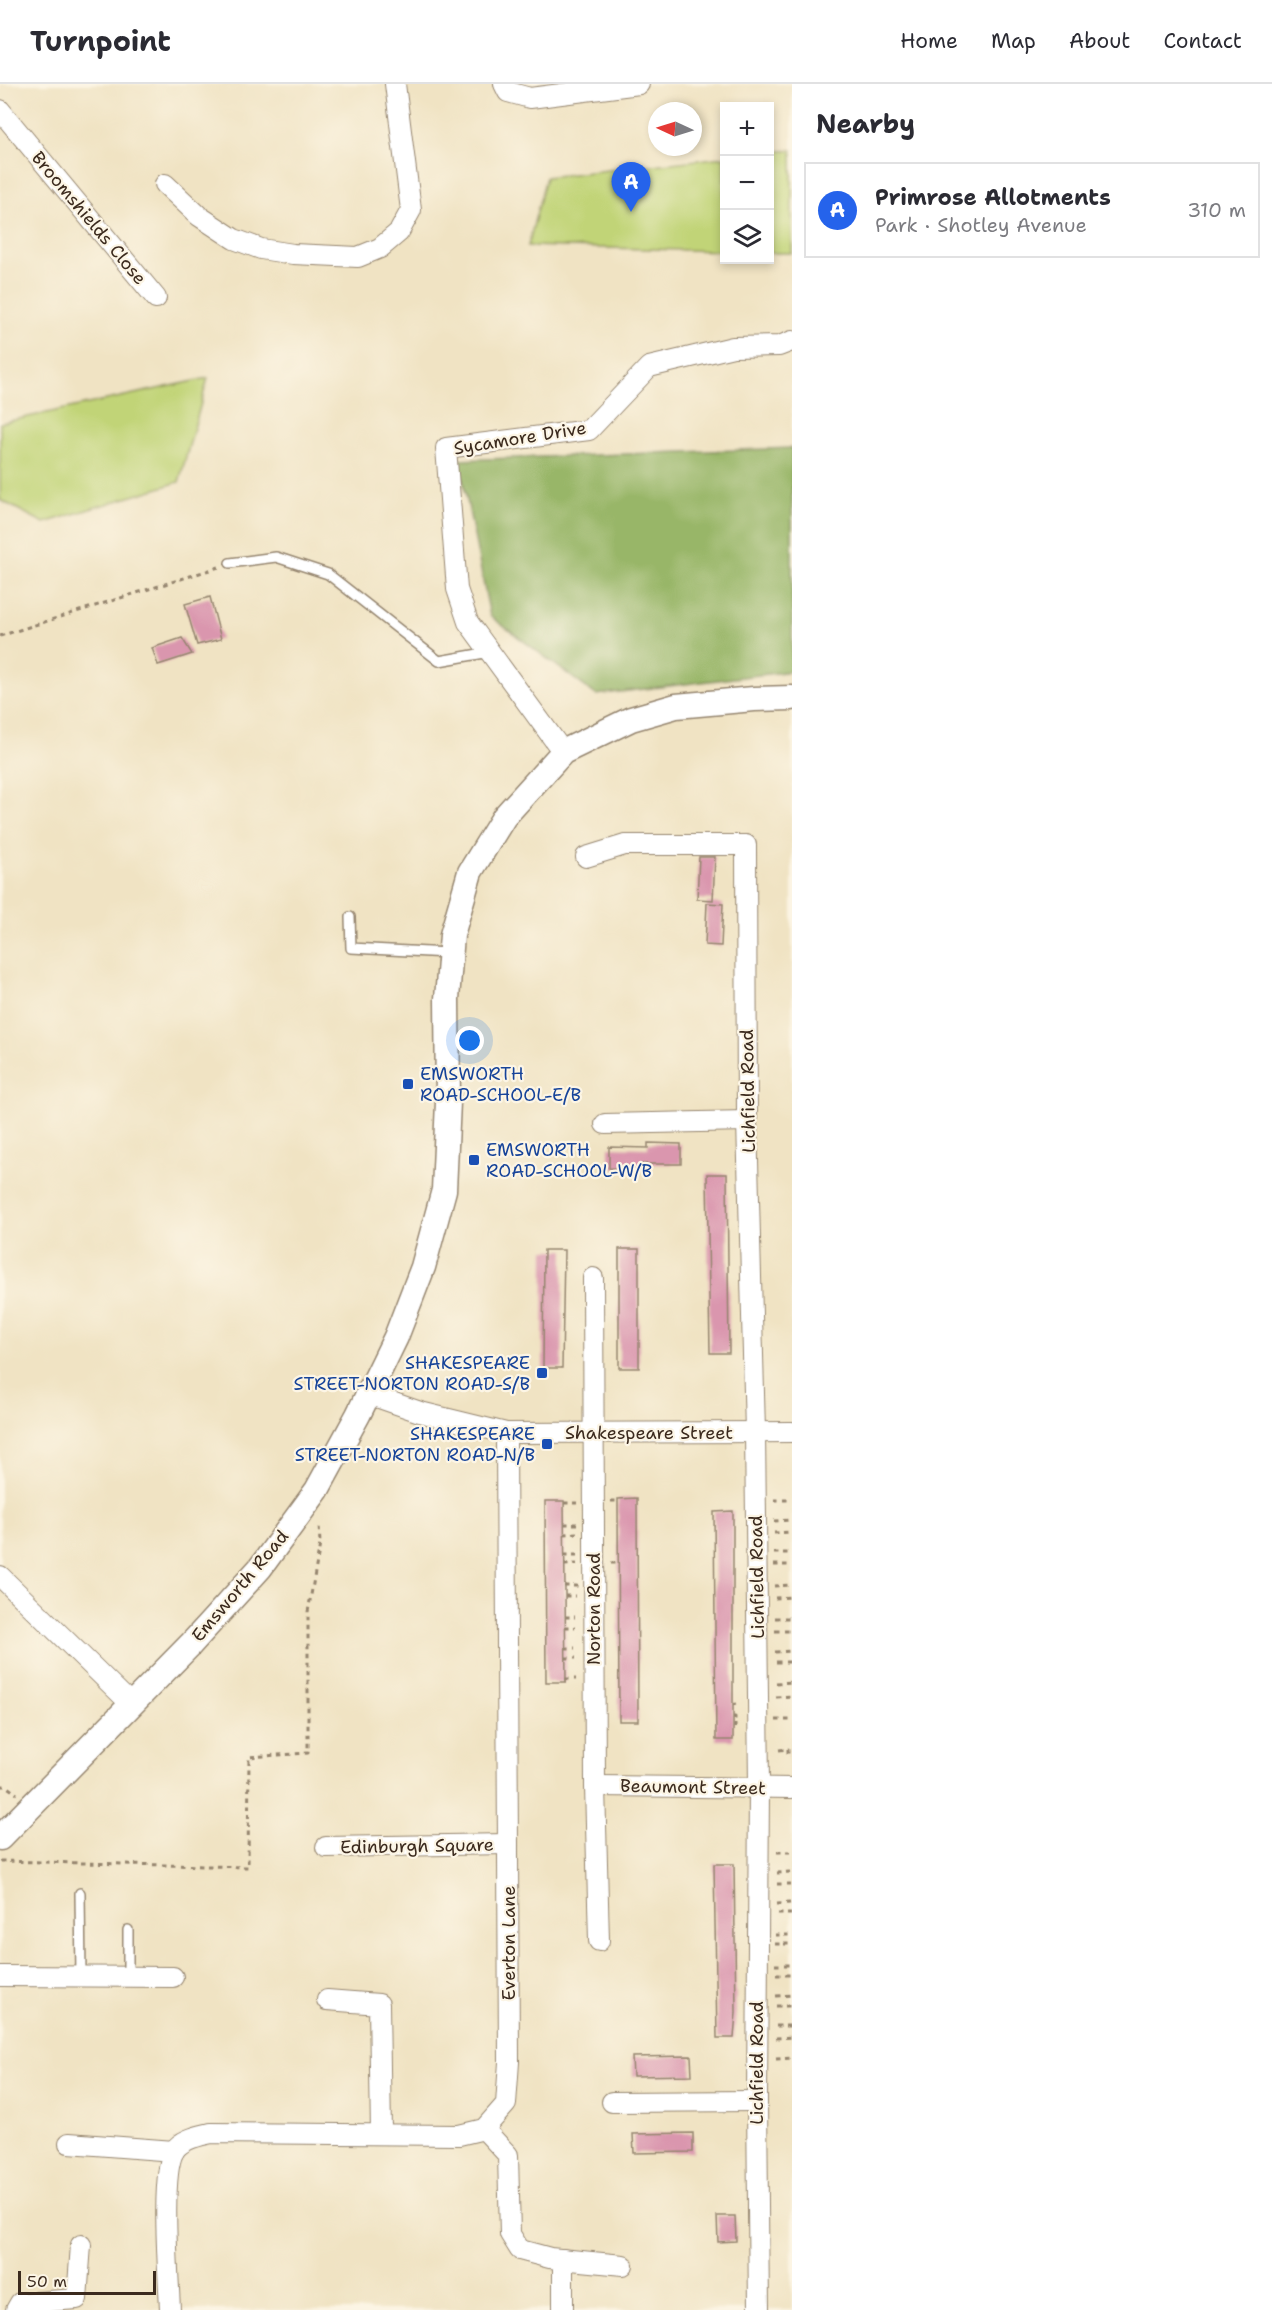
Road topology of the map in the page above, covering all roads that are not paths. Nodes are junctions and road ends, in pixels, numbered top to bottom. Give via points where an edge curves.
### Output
1 (394, 84) edge
2 (504, 84) edge
3 (639, 84) edge
4 (0, 110) edge
5 (165, 184) dead end
6 (156, 298) dead end
7 (792, 341) edge
8 (230, 563) road end
9 (490, 652) junction
10 (792, 698) edge
11 (563, 752) junction
12 (586, 857) dead end
13 (350, 917) dead end
14 (451, 953) junction
15 (747, 1120) junction
16 (605, 1124) dead end
17 (593, 1278) dead end
18 (368, 1394) junction
19 (755, 1432) junction
20 (792, 1432) edge
21 (506, 1433) junction
22 (592, 1433) junction
23 (0, 1576) edge
24 (131, 1704) junction
25 (595, 1786) junction
26 (759, 1788) junction
27 (792, 1788) edge
28 (0, 1838) edge
29 (508, 1844) junction
30 (326, 1847) dead end
31 (80, 1893) dead end
32 (128, 1930) dead end
33 (599, 1941) dead end
34 (0, 1976) edge
35 (81, 1977) junction
36 (128, 1977) junction
37 (173, 1977) dead end
38 (327, 2000) dead end
39 (757, 2101) junction
40 (612, 2102) dead end
41 (484, 2129) junction
42 (381, 2134) junction
43 (69, 2144) dead end
44 (174, 2151) junction
45 (81, 2245) dead end
46 (563, 2259) junction
47 (623, 2265) dead end
48 (16, 2310) edge
49 (170, 2310) edge
50 (563, 2310) edge
51 (759, 2310) edge

1 - 5 street via 411,210 399,232 381,248 358,257 261,249 234,239 199,216
2 - 3 street via 508,92 530,98
4 - 6 street, Broomshields Close
7 - 9 street, Sycamore Drive via 779,346 733,347 649,367 589,430 447,448 457,589 468,622
8 - 9 lane via 276,557 328,574 439,661
9 - 11 street, Sycamore Drive
10 - 11 street via 676,706 632,718
11 - 14 street, Emsworth Road via 504,818 470,872 452,935
12 - 15 street, Lichfield Road via 625,845 746,845
13 - 14 lane via 351,948
14 - 18 street, Emsworth Road via 444,1190 423,1266 396,1337
15 - 16 street
15 - 19 street, Lichfield Road
17 - 22 street, Norton Road
18 - 21 street, Shakespeare Street via 420,1412
18 - 24 street, Emsworth Road via 317,1490 260,1568
19 - 20 street, Shakespeare Street
19 - 22 street, Shakespeare Street
19 - 26 street, Lichfield Road
21 - 22 street, Shakespeare Street
21 - 29 street, Everton Lane
22 - 25 street, Norton Road
23 - 24 street
24 - 28 street, Emsworth Road
25 - 26 street, Beaumont Street
25 - 33 street, Norton Road
26 - 27 street, Beaumont Street
26 - 39 street, Lichfield Road
29 - 30 street, Edinburgh Square
29 - 41 street, Everton Lane via 506,2104
31 - 35 lane
32 - 36 lane
34 - 35 street
35 - 36 street
36 - 37 street
38 - 42 street via 379,2004
39 - 40 street
39 - 51 street, Lichfield Road
41 - 42 street via 459,2135
41 - 46 street via 508,2155 510,2234 520,2250
42 - 44 street via 211,2133 186,2140
43 - 44 street
44 - 49 street via 166,2183
45 - 48 street via 77,2299 20,2303
46 - 47 street
46 - 50 street

